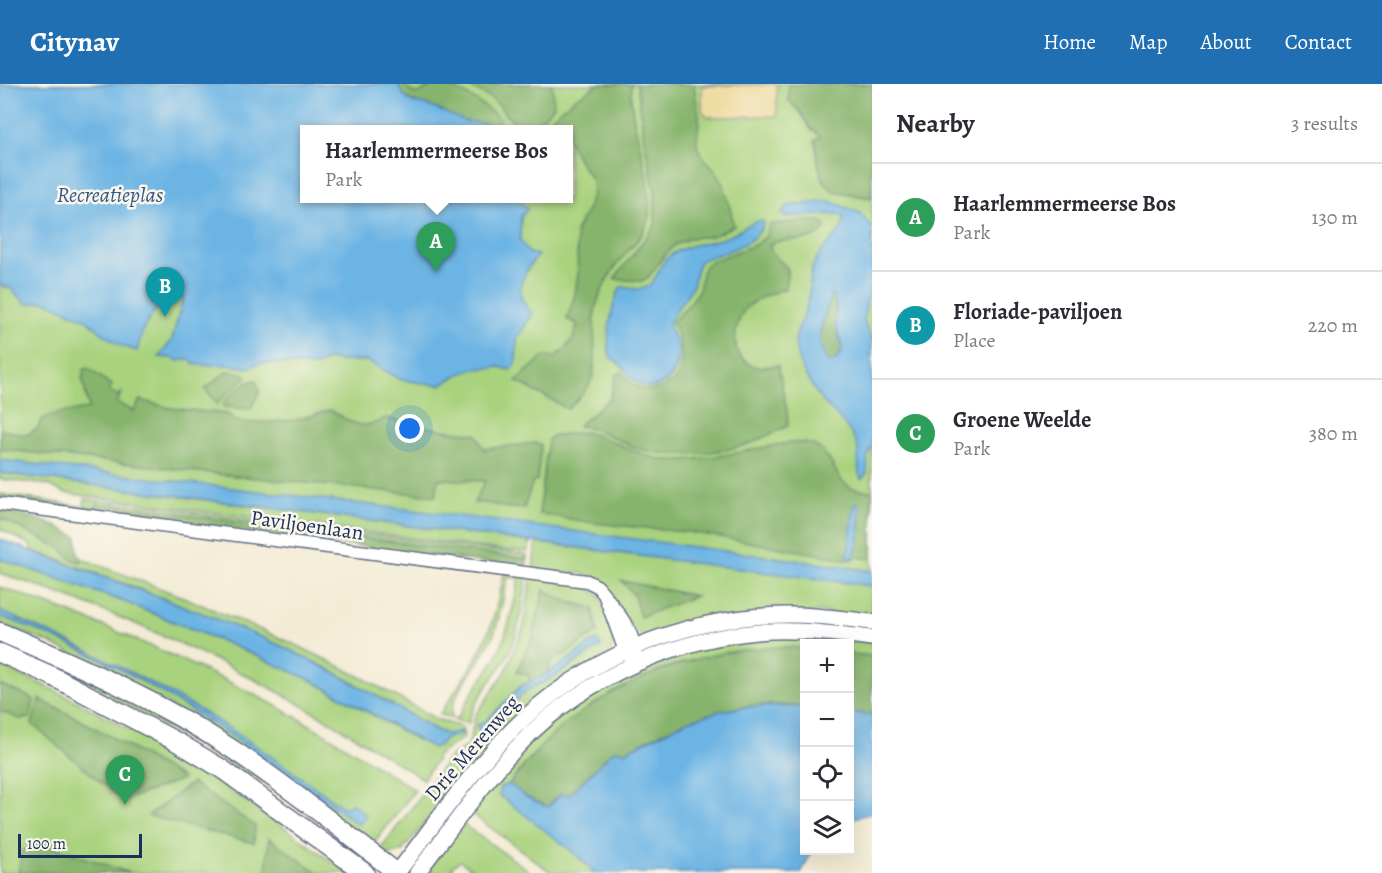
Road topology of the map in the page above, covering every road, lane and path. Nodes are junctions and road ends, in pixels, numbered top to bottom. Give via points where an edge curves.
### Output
1 (0, 504) edge
2 (872, 622) edge
3 (0, 632) edge
4 (872, 638) edge
5 (630, 648) junction
6 (0, 653) edge
7 (636, 664) junction
8 (364, 873) edge
9 (397, 873) edge
10 (417, 873) edge

1 - 5 street, Paviljoenlaan via 587,581 597,586 626,624
2 - 5 main road, Drie Merenweg via 764,616 703,624
3 - 9 highway, Drie Merenweg via 110,679 192,724 233,750
4 - 7 main road, Drie Merenweg via 771,631 740,634 689,645
5 - 7 street, Paviljoenlaan
5 - 9 main road, Drie Merenweg via 564,686 510,732
6 - 8 highway via 179,743 222,769
7 - 10 main road, Drie Merenweg via 583,693 524,740

